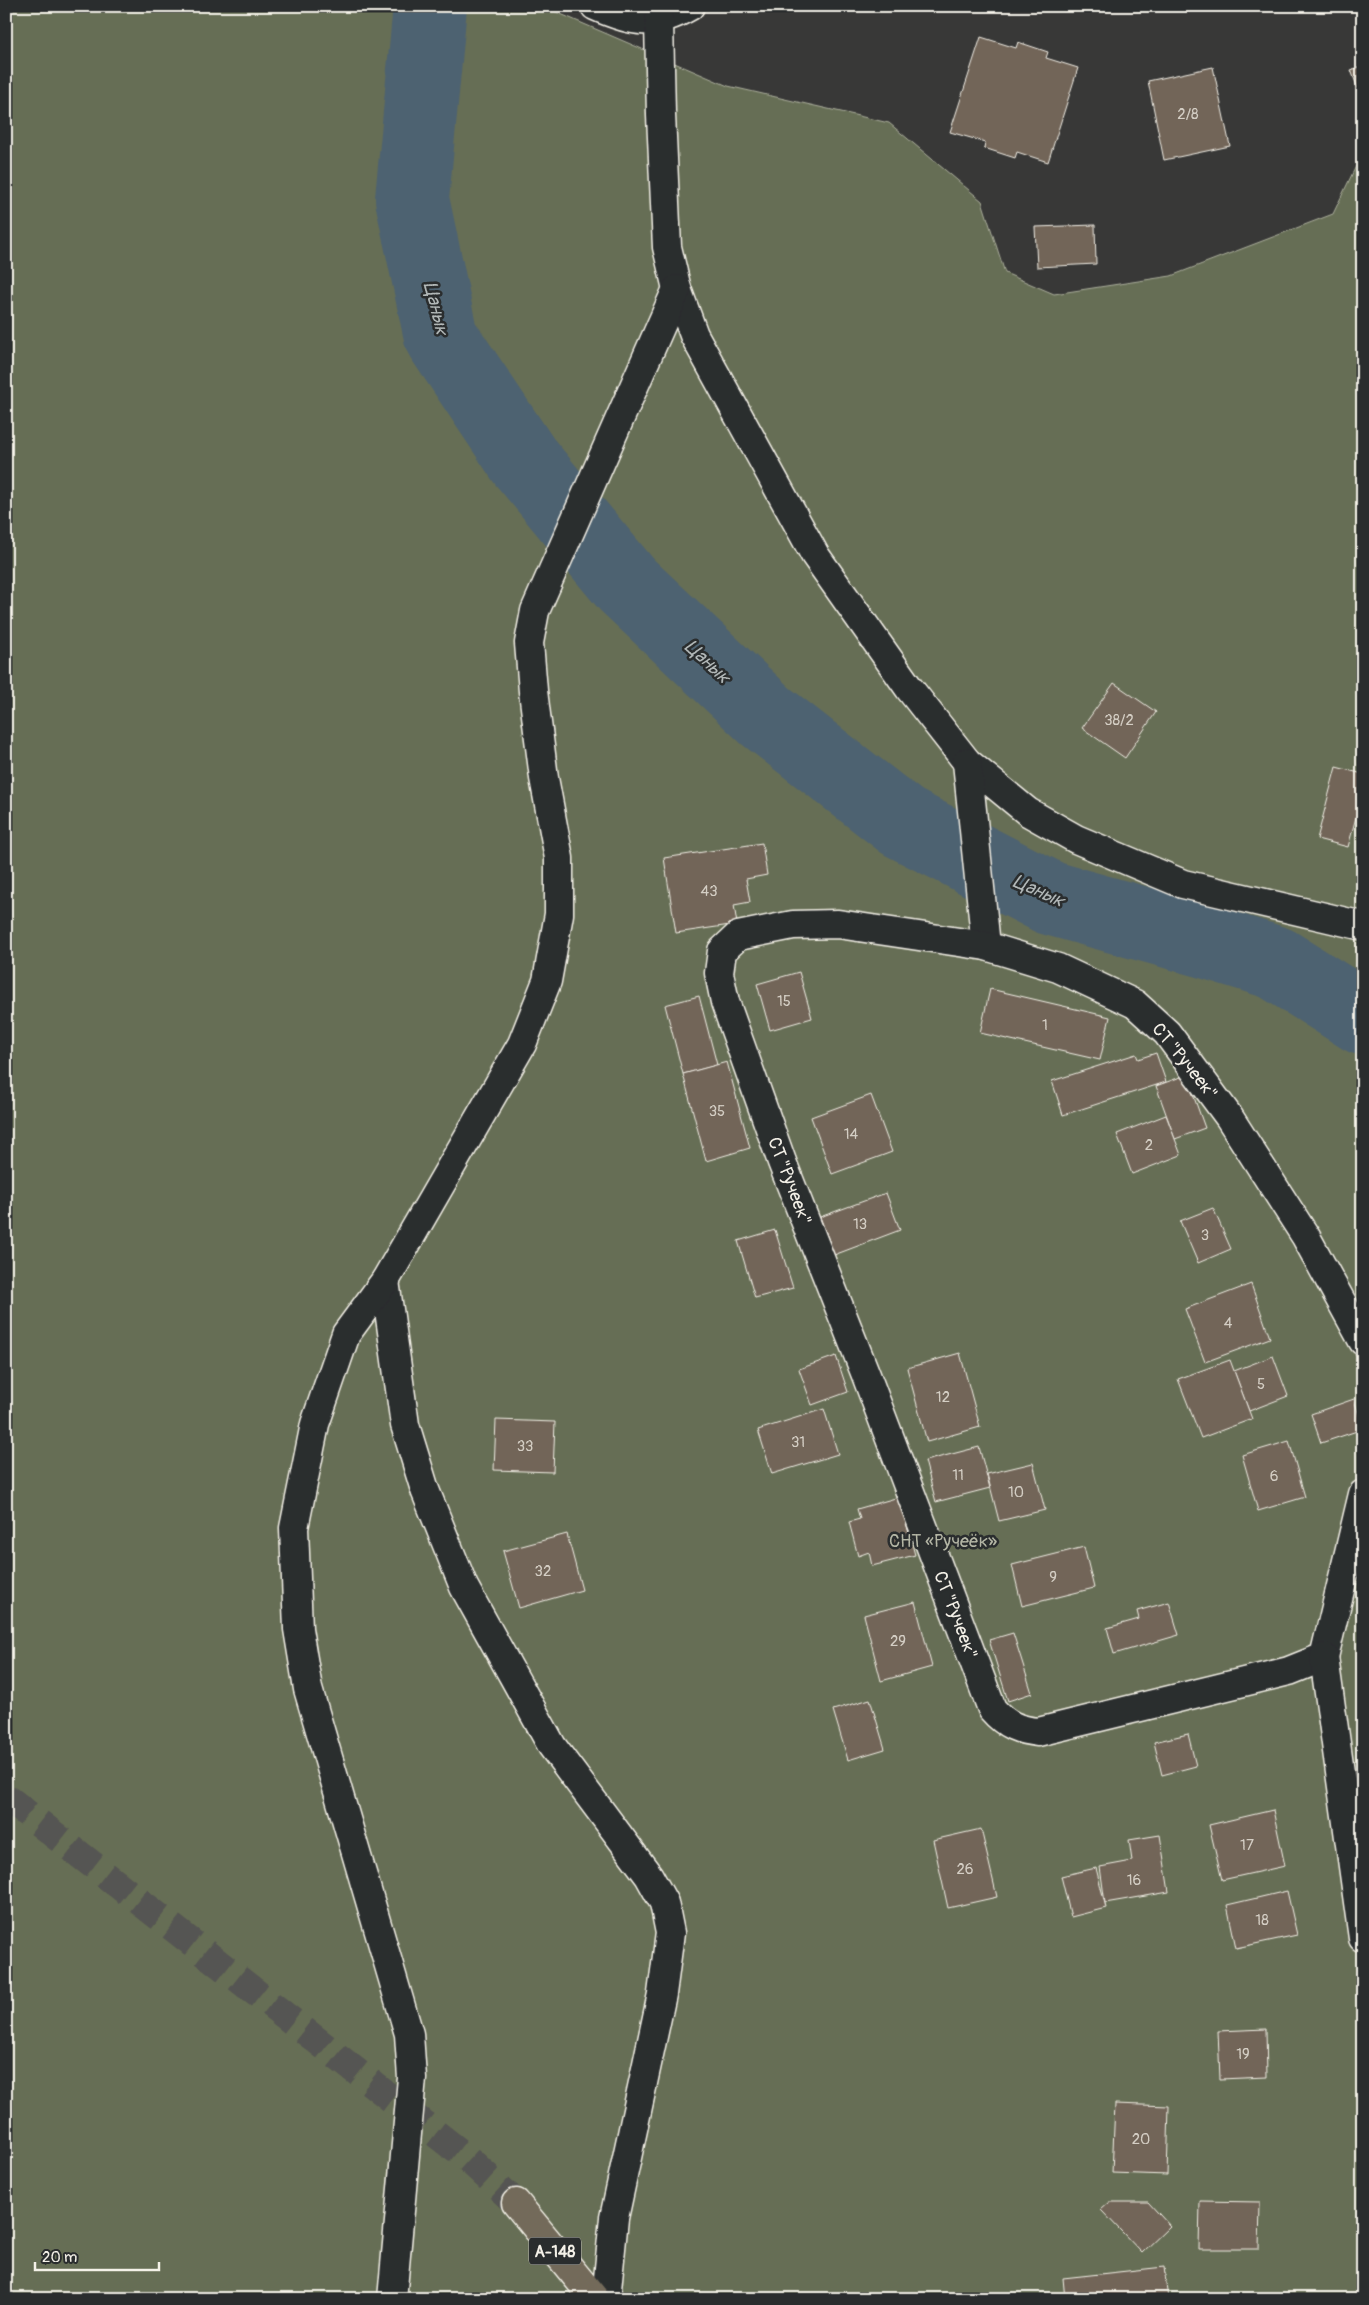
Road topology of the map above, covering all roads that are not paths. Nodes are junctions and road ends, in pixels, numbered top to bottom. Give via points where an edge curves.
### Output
1 (690, 6) edge
2 (605, 11) edge
3 (659, 21) junction
4 (677, 289) junction
5 (967, 762) junction
6 (1363, 926) edge
7 (986, 946) junction
8 (385, 1281) junction
9 (1363, 1341) edge
10 (1363, 1494) edge
11 (1324, 1657) junction
12 (1363, 1938) edge
13 (516, 2203) tunnel mouth
14 (392, 2299) edge
15 (594, 2299) edge
16 (606, 2299) edge

1 - 3 street
2 - 3 street via 639,22
3 - 4 street via 667,247
4 - 5 street via 694,335 815,555 909,688
4 - 8 street via 535,611 529,643 533,691 544,778 560,858 559,914 546,981 522,1044
5 - 6 street via 1036,817 1076,839 1183,884
5 - 7 street
7 - 9 street, СТ "Ручеек" via 1058,968 1104,988 1135,1004 1167,1033 1229,1117 1306,1237
7 - 11 street, СТ "Ручеек" via 838,924 793,925 738,936 722,952 719,973 726,1002 782,1162 992,1709 1003,1721 1020,1730 1038,1732 1289,1671
8 - 14 street via 346,1334 315,1424 294,1528 298,1629 308,1688 410,2034 412,2078
8 - 16 street via 405,1424 425,1490 464,1588 552,1746 649,1876 664,1903 670,1933 662,1994 614,2218
10 - 11 street
11 - 12 street
13 - 15 main road, А-148

